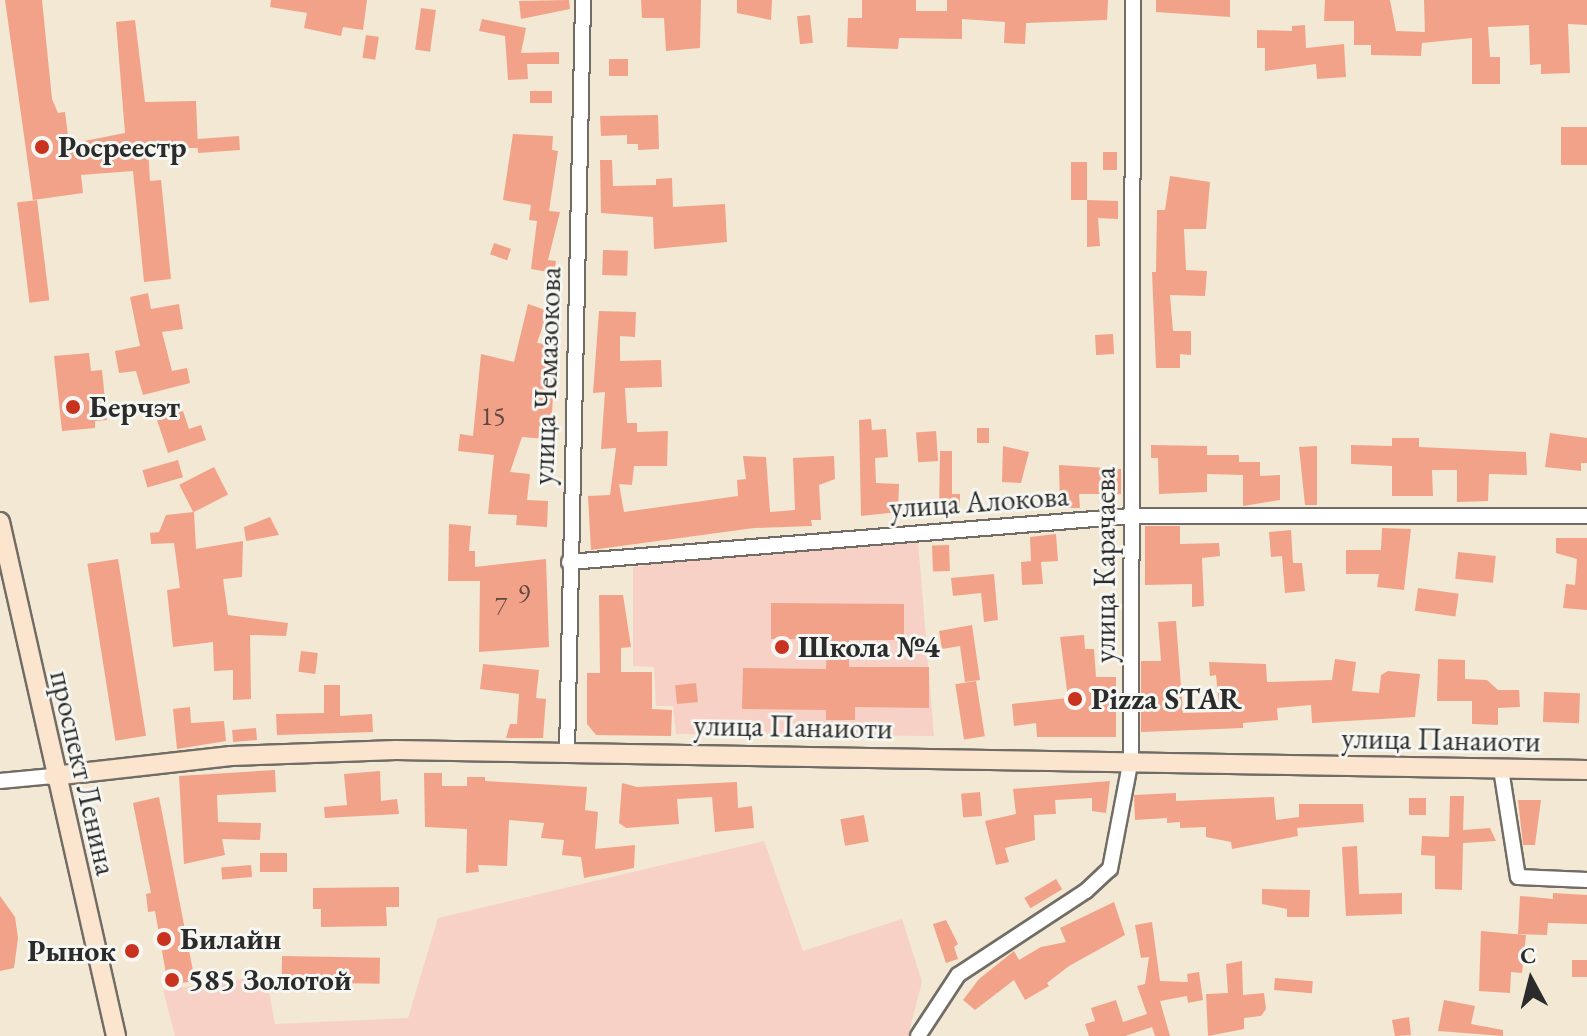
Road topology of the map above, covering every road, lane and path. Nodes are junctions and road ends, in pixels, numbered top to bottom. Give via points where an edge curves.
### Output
1 (583, 0) edge
2 (1133, 0) edge
3 (1131, 516) junction
4 (1587, 516) edge
5 (0, 522) edge
6 (569, 562) junction
7 (567, 753) junction
8 (1131, 759) junction
9 (1501, 769) junction
10 (1587, 770) edge
11 (53, 776) junction
12 (0, 781) edge
13 (1587, 880) edge
14 (116, 1036) edge
15 (918, 1036) edge

1 - 6 street, улица Чемазокова
2 - 3 street, улица Карачаева
3 - 4 street, улица Алокова
3 - 6 street, улица Алокова
3 - 8 street, улица Карачаева
5 - 11 street, проспект Ленина
6 - 7 street, улица Чемазокова
7 - 8 street, улица Панаиоти
7 - 11 street, улица Панаиоти via 396,750 231,756
8 - 9 street, улица Панаиоти
8 - 15 street, улица Карачаева via 1110,869 1086,891 958,975
9 - 10 street, улица Панаиоти
9 - 13 street via 1518,877
11 - 12 street, улица Панаиоти
11 - 14 street, проспект Ленина

